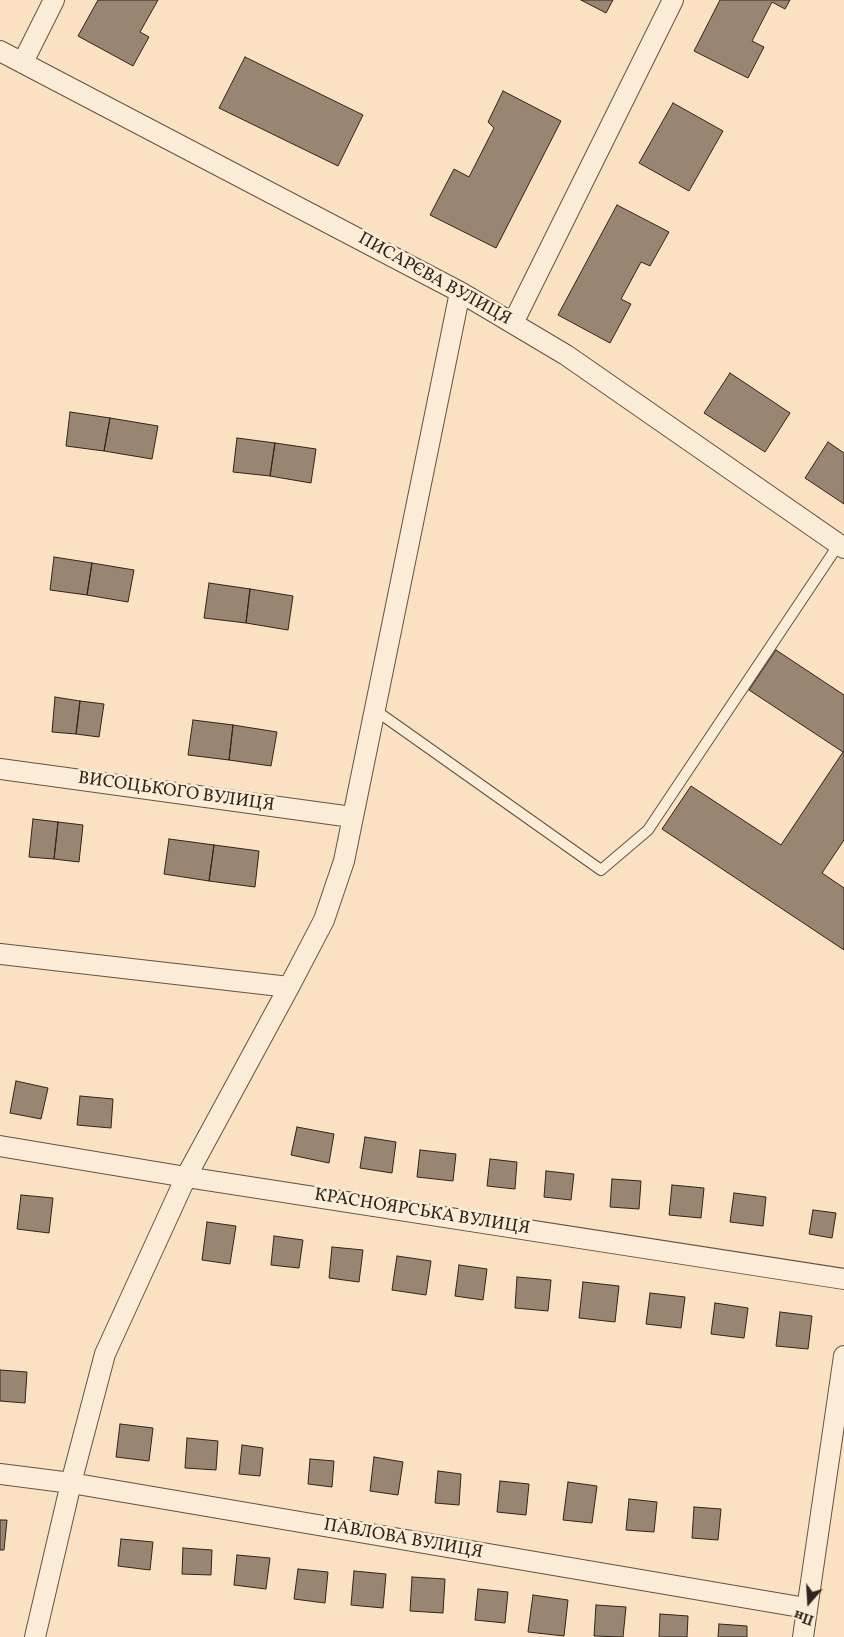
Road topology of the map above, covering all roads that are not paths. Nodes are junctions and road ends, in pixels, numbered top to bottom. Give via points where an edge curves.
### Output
1 (54, 0) edge
2 (673, 0) edge
3 (0, 51) edge
4 (23, 62) junction
5 (460, 292) junction
6 (513, 323) junction
7 (841, 546) edge
8 (375, 710) junction
9 (0, 769) edge
10 (352, 817) junction
11 (0, 954) edge
12 (290, 987) junction
13 (0, 1146) edge
14 (186, 1177) junction
15 (844, 1279) edge
16 (844, 1356) edge
17 (0, 1474) edge
18 (71, 1483) junction
19 (806, 1608) junction
20 (35, 1637) edge
21 (803, 1637) edge

1 - 4 street
2 - 6 street
3 - 4 street, ПИСАРЄВА ВУЛИЦЯ
4 - 5 street, ПИСАРЄВА ВУЛИЦЯ
5 - 6 street, ПИСАРЄВА ВУЛИЦЯ
5 - 8 street
6 - 7 street, ПИСАРЄВА ВУЛИЦЯ via 566,355
7 - 8 lane via 648,830 601,870
8 - 10 street
9 - 10 street, ВИСОЦЬКОГО ВУЛИЦЯ
10 - 12 street via 344,861 324,920
11 - 12 street
12 - 14 street
13 - 14 street, КРАСНОЯРСЬКА ВУЛИЦЯ
14 - 15 street, КРАСНОЯРСЬКА ВУЛИЦЯ
14 - 18 street via 105,1354
16 - 19 street
17 - 18 street, ПАВЛОВА ВУЛИЦЯ
18 - 19 street, ПАВЛОВА ВУЛИЦЯ
18 - 20 street
19 - 21 street

